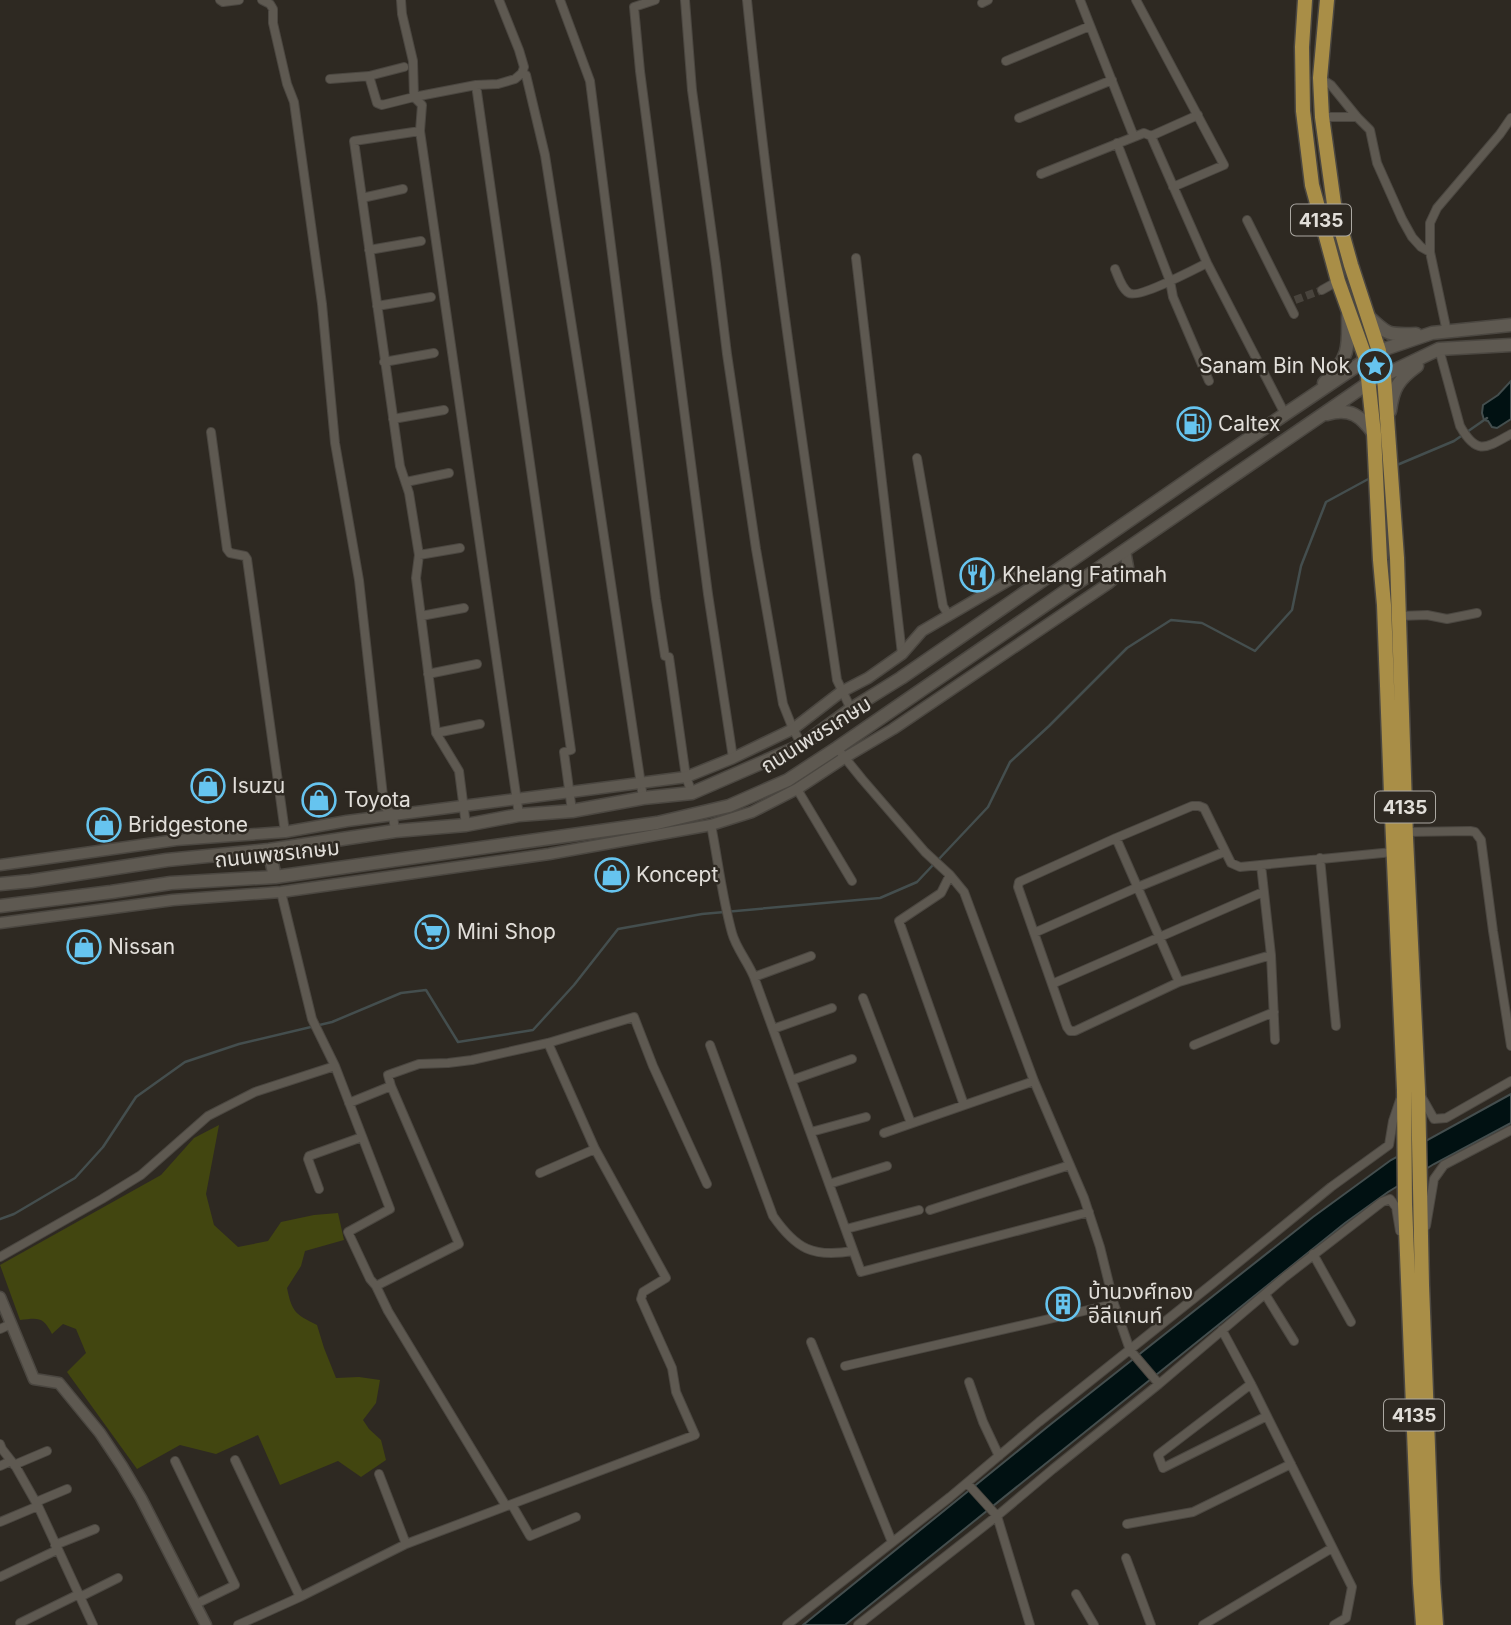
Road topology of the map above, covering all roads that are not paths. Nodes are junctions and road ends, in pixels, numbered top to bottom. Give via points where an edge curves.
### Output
1 (220, 0) edge
2 (239, 0) edge
3 (262, 0) edge
4 (401, 0) edge
5 (499, 0) edge
6 (560, 0) edge
7 (655, 0) edge
8 (685, 0) edge
9 (747, 0) edge
10 (1080, 0) edge
11 (1136, 0) edge
12 (1305, 0) edge
13 (1327, 0) edge
14 (634, 3) edge
15 (1090, 26) junction
16 (1006, 61) dead end
17 (404, 67) dead end
18 (522, 73) junction
19 (369, 76) junction
20 (1320, 78) junction
21 (330, 79) dead end
22 (1112, 80) junction
23 (476, 85) junction
24 (414, 97) junction
25 (1198, 115) junction
26 (1322, 117) junction
27 (1357, 117) junction
28 (1019, 118) dead end
29 (1511, 118) edge
30 (420, 131) junction
31 (1151, 136) junction
32 (1134, 137) junction
33 (1117, 144) junction
34 (1041, 174) dead end
35 (1173, 187) junction
36 (402, 189) dead end
37 (362, 198) junction
38 (1247, 220) dead end
39 (421, 241) dead end
40 (369, 250) junction
41 (1430, 252) junction
42 (856, 258) dead end
43 (1206, 263) junction
44 (1115, 269) dead end
45 (1170, 281) junction
46 (1338, 281) junction
47 (1322, 290) tunnel mouth
48 (1284, 293) junction
49 (431, 297) dead end
50 (1294, 300) dead end
51 (377, 306) junction
52 (1348, 312) junction
53 (1294, 314) dead end
54 (1367, 315) junction
55 (1506, 325) edge
56 (1447, 332) junction
57 (1432, 333) junction
58 (1508, 345) edge
59 (1439, 349) junction
60 (434, 353) dead end
61 (1373, 355) junction
62 (384, 362) junction
63 (1384, 376) junction
64 (1209, 381) dead end
65 (1370, 383) junction
66 (1305, 400) junction
67 (443, 410) dead end
68 (1285, 414) junction
69 (1321, 416) junction
70 (393, 419) junction
71 (1381, 431) junction
72 (211, 432) dead end
73 (1511, 434) edge
74 (917, 458) dead end
75 (449, 473) dead end
76 (406, 482) junction
77 (1385, 501) junction
78 (1108, 535) junction
79 (460, 548) dead end
80 (1125, 551) junction
81 (419, 555) junction
82 (1042, 580) junction
83 (464, 608) dead end
84 (1477, 613) dead end
85 (421, 616) junction
86 (949, 616) junction
87 (1399, 616) junction
88 (902, 654) junction
89 (891, 662) junction
90 (477, 664) dead end
91 (428, 674) junction
92 (901, 678) junction
93 (841, 692) junction
94 (850, 709) junction
95 (480, 724) dead end
96 (793, 729) junction
97 (436, 733) junction
98 (802, 745) junction
99 (841, 753) junction
100 (733, 758) junction
101 (686, 777) junction
102 (640, 783) junction
103 (797, 789) junction
104 (570, 792) junction
105 (692, 793) junction
106 (643, 798) junction
107 (517, 799) junction
108 (463, 806) junction
109 (572, 811) junction
110 (393, 815) junction
111 (519, 815) junction
112 (466, 825) junction
113 (711, 825) junction
114 (658, 828) junction
115 (395, 831) junction
116 (285, 832) junction
117 (1406, 832) junction
118 (1116, 838) junction
119 (269, 850) junction
120 (1224, 852) junction
121 (1393, 852) junction
122 (1320, 858) junction
123 (1261, 864) junction
124 (0, 865) edge
125 (950, 874) junction
126 (275, 877) junction
127 (852, 881) dead end
128 (0, 884) edge
129 (1138, 887) junction
130 (281, 892) junction
131 (1263, 892) junction
132 (0, 906) edge
133 (0, 923) edge
134 (1034, 933) junction
135 (1159, 937) junction
136 (1271, 955) junction
137 (811, 956) dead end
138 (754, 977) junction
139 (1179, 982) junction
140 (1052, 984) junction
141 (863, 998) dead end
142 (832, 1008) dead end
143 (1274, 1012) junction
144 (1336, 1026) dead end
145 (773, 1029) junction
146 (1275, 1040) dead end
147 (548, 1043) junction
148 (710, 1045) dead end
149 (1194, 1045) dead end
150 (1511, 1046) edge
151 (852, 1059) dead end
152 (335, 1066) junction
153 (792, 1080) junction
154 (1034, 1081) junction
155 (1511, 1081) edge
156 (391, 1086) junction
157 (1411, 1090) junction
158 (349, 1103) junction
159 (964, 1105) junction
160 (866, 1116) dead end
161 (911, 1124) junction
162 (811, 1132) junction
163 (1510, 1132) edge
164 (884, 1133) dead end
165 (362, 1137) junction
166 (595, 1149) junction
167 (1070, 1165) junction
168 (887, 1166) dead end
169 (540, 1173) dead end
170 (707, 1184) dead end
171 (829, 1184) junction
172 (319, 1189) dead end
173 (1413, 1204) junction
174 (919, 1210) dead end
175 (930, 1210) dead end
176 (1089, 1212) junction
177 (846, 1230) junction
178 (853, 1251) junction
179 (1313, 1254) junction
180 (1421, 1254) junction
181 (0, 1257) edge
182 (376, 1286) junction
183 (1409, 1286) junction
184 (1265, 1294) junction
185 (0, 1297) edge
186 (1114, 1304) junction
187 (1351, 1322) dead end
188 (11, 1324) junction
189 (0, 1329) edge
190 (1222, 1330) junction
191 (1294, 1341) dead end
192 (811, 1342) dead end
193 (1130, 1350) junction
194 (845, 1366) dead end
195 (969, 1382) dead end
196 (1159, 1384) junction
197 (1251, 1384) junction
198 (1267, 1416) junction
199 (0, 1444) edge
200 (47, 1451) dead end
201 (999, 1457) junction
202 (235, 1460) dead end
203 (175, 1461) dead end
204 (13, 1463) junction
205 (1291, 1464) junction
206 (0, 1466) edge
207 (379, 1475) dead end
208 (967, 1483) junction
209 (67, 1489) dead end
210 (37, 1504) junction
211 (509, 1505) junction
212 (997, 1516) junction
213 (576, 1517) dead end
214 (0, 1522) edge
215 (1127, 1524) dead end
216 (95, 1529) dead end
217 (892, 1542) junction
218 (406, 1544) junction
219 (56, 1548) junction
220 (1332, 1548) junction
221 (1126, 1558) dead end
222 (0, 1577) edge
223 (118, 1578) dead end
224 (1076, 1594) dead end
225 (79, 1595) junction
226 (300, 1597) junction
227 (196, 1604) junction
228 (20, 1623) dead end
229 (93, 1625) edge
230 (206, 1625) edge
231 (238, 1625) edge
232 (787, 1625) edge
233 (858, 1625) edge
234 (1030, 1625) edge
235 (1094, 1625) edge
236 (1151, 1625) edge
237 (1203, 1625) edge
238 (1334, 1625) edge
239 (1423, 1625) edge
240 (1436, 1625) edge

1 - 2 street
3 - 110 street via 273,9 294,102 322,304 335,443 359,580 383,796
4 - 24 street via 413,61
5 - 18 street via 519,50
6 - 101 street via 590,81 656,598
7 - 14 street
8 - 96 street via 692,90 739,437 779,686
9 - 93 street via 796,400
10 - 15 street
11 - 25 street
12 - 46 main road, 4135 via 1303,111 1312,185
13 - 20 main road, 4135
14 - 100 street via 671,313
15 - 16 street
15 - 22 street
17 - 19 street
18 - 23 street via 498,84
18 - 102 street via 545,155
19 - 21 street
19 - 24 street via 377,103
20 - 26 main road, 4135
20 - 27 street
22 - 28 street
22 - 32 street
23 - 24 street
23 - 104 street via 571,751 564,752
24 - 30 street via 422,105
25 - 31 street
25 - 35 street via 1224,165
26 - 27 street
26 - 54 main road, 4135 via 1334,204
27 - 41 street via 1370,130 1377,163 1402,219 1412,237
29 - 41 street via 1437,208 1430,223
30 - 37 street via 354,141
30 - 107 street
31 - 32 street
31 - 35 street
32 - 33 street
33 - 34 street
33 - 45 street
35 - 43 street
36 - 37 street
37 - 40 street
38 - 48 street
39 - 40 street
40 - 51 street
41 - 56 street
42 - 88 street
43 - 45 street
43 - 68 street
44 - 45 street via 1124,289 1135,295
45 - 64 street
46 - 47 street
46 - 52 main road, 4135
48 - 50 street
48 - 53 street
49 - 51 street
51 - 62 street
52 - 61 main road, 4135
52 - 66 main road via 1345,359
54 - 57 main road via 1392,335
54 - 61 main road, 4135
55 - 56 main road, ถนนเพชรเกษม
56 - 57 main road, ถนนเพชรเกษม
57 - 61 main road, ถนนเพชรเกษม
58 - 59 main road, ถนนเพชรเกษม
59 - 63 main road, ถนนเพชรเกษม
59 - 71 main road via 1401,378
59 - 73 street via 1465,435 1475,446 1484,447
60 - 62 street
61 - 63 main road, 4135
61 - 65 main road, 4135
61 - 66 main road, ถนนเพชรเกษม
62 - 70 street
63 - 65 main road, ถนนเพชรเกษม
63 - 71 main road, 4135
65 - 69 main road, ถนนเพชรเกษม
65 - 71 main road, 4135
66 - 68 main road, ถนนเพชรเกษม
67 - 70 street
68 - 78 main road, ถนนเพชรเกษม
69 - 71 main road via 1345,411
69 - 80 main road, ถนนเพชรเกษม
70 - 76 street
71 - 77 main road, 4135
72 - 116 street via 227,549 247,559
74 - 86 street via 943,606
75 - 76 street
76 - 81 street
77 - 87 main road, 4135
77 - 121 main road, 4135 via 1380,560
78 - 80 main road
78 - 82 main road, ถนนเพชรเกษม
79 - 81 street
80 - 99 main road, ถนนเพชรเกษม
81 - 85 street via 416,578
82 - 86 street via 1023,575 1011,579
82 - 92 main road, ถนนเพชรเกษม
83 - 85 street
84 - 87 street via 1447,619
85 - 91 street
86 - 88 street via 922,631
87 - 117 main road, 4135
88 - 89 street
89 - 92 street
89 - 93 street
90 - 91 street
91 - 97 street
92 - 94 main road, ถนนเพชรเกษม
93 - 94 street
93 - 96 street
94 - 98 main road, ถนนเพชรเกษม
95 - 97 street
96 - 98 street
96 - 100 street
97 - 108 street via 459,771
98 - 105 main road, ถนนเพชรเกษม
99 - 103 street
99 - 114 main road, ถนนเพชรเกษม via 729,806
99 - 125 street via 925,852
100 - 101 street
101 - 102 street
101 - 105 street
102 - 104 street
102 - 106 street
103 - 113 street
103 - 127 street
104 - 107 street
104 - 109 street
105 - 106 main road, ถนนเพชรเกษม
106 - 109 main road, ถนนเพชรเกษม
107 - 108 street
107 - 111 street
108 - 110 street
108 - 112 street
109 - 111 main road, ถนนเพชรเกษม
110 - 115 street
110 - 116 street
111 - 112 main road, ถนนเพชรเกษม
112 - 115 main road, ถนนเพชรเกษม
113 - 114 street
113 - 138 street via 733,936
114 - 126 main road, ถนนเพชรเกษม
114 - 130 street via 549,855
115 - 119 main road, ถนนเพชรเกษม
116 - 124 street via 176,840
117 - 150 street via 1470,831 1481,840
117 - 157 main road, 4135
118 - 120 street via 1199,806
118 - 129 street
118 - 134 street via 1019,882
119 - 126 main road
119 - 128 main road, ถนนเพชรเกษม
120 - 123 street via 1231,863 1240,866
120 - 129 street
121 - 122 street
121 - 157 main road, 4135
122 - 123 street
122 - 144 street
123 - 131 street
125 - 154 street via 964,892
125 - 159 street via 941,893 899,921
126 - 132 main road, ถนนเพชรเกษม via 171,883
129 - 134 street
129 - 135 street
130 - 133 street via 173,900
130 - 152 street via 312,1019
131 - 135 street
131 - 136 street
134 - 140 street
135 - 139 street
135 - 140 street
136 - 139 street
136 - 143 street
137 - 138 street
138 - 145 street
139 - 140 street via 1074,1031 1067,1027
141 - 161 street
142 - 145 street
143 - 146 street
143 - 149 street
145 - 153 street
147 - 156 street via 459,1062 419,1064 388,1075
147 - 166 street
147 - 170 street via 634,1017
148 - 178 street via 773,1216 798,1243 814,1252
151 - 153 street
152 - 158 street
152 - 181 street via 255,1092 208,1116 141,1175
153 - 162 street
154 - 159 street
154 - 167 street
155 - 157 street via 1446,1118 1434,1119
156 - 158 street
156 - 182 street via 459,1244
157 - 173 main road, 4135
157 - 193 street via 1393,1121 1390,1145 1331,1187
158 - 165 street
159 - 161 street
160 - 162 street
161 - 164 street
162 - 171 street
163 - 180 street via 1444,1165 1434,1179
165 - 172 street via 309,1156
165 - 182 street via 390,1209 348,1232
166 - 169 street
166 - 211 street via 666,1278 643,1292 642,1302 695,1435
167 - 175 street
167 - 176 street
168 - 171 street
171 - 177 street
173 - 180 main road, 4135
173 - 183 main road, 4135
174 - 177 street
176 - 178 street via 861,1272
176 - 186 street
177 - 178 street
179 - 183 street via 1390,1199 1396,1207
179 - 184 street
179 - 187 street
180 - 240 main road, 4135
182 - 211 street
183 - 239 main road, 4135
184 - 190 street
184 - 191 street
185 - 188 street
186 - 193 street
186 - 194 street
188 - 189 street
188 - 227 street via 34,1379 59,1382 122,1466
190 - 196 street
190 - 197 street
192 - 217 street
193 - 196 street
193 - 201 street
195 - 201 street
196 - 212 street
197 - 198 street
197 - 198 street via 1158,1455 1163,1468
198 - 205 street
199 - 204 street
200 - 204 street
201 - 208 street
202 - 226 street
203 - 227 street via 235,1585
204 - 206 street
204 - 210 street
205 - 215 street via 1193,1512
205 - 220 street
207 - 218 street
208 - 212 street
208 - 217 street
209 - 210 street
210 - 214 street
210 - 219 street
211 - 213 street via 530,1536
211 - 218 street
212 - 233 street
212 - 234 street
216 - 219 street
217 - 232 street
218 - 226 street
219 - 222 street
219 - 225 street
220 - 237 street
220 - 238 street via 1352,1587 1346,1618
221 - 236 street
223 - 225 street
224 - 235 street
225 - 228 street
225 - 229 street
226 - 231 street
227 - 230 street

